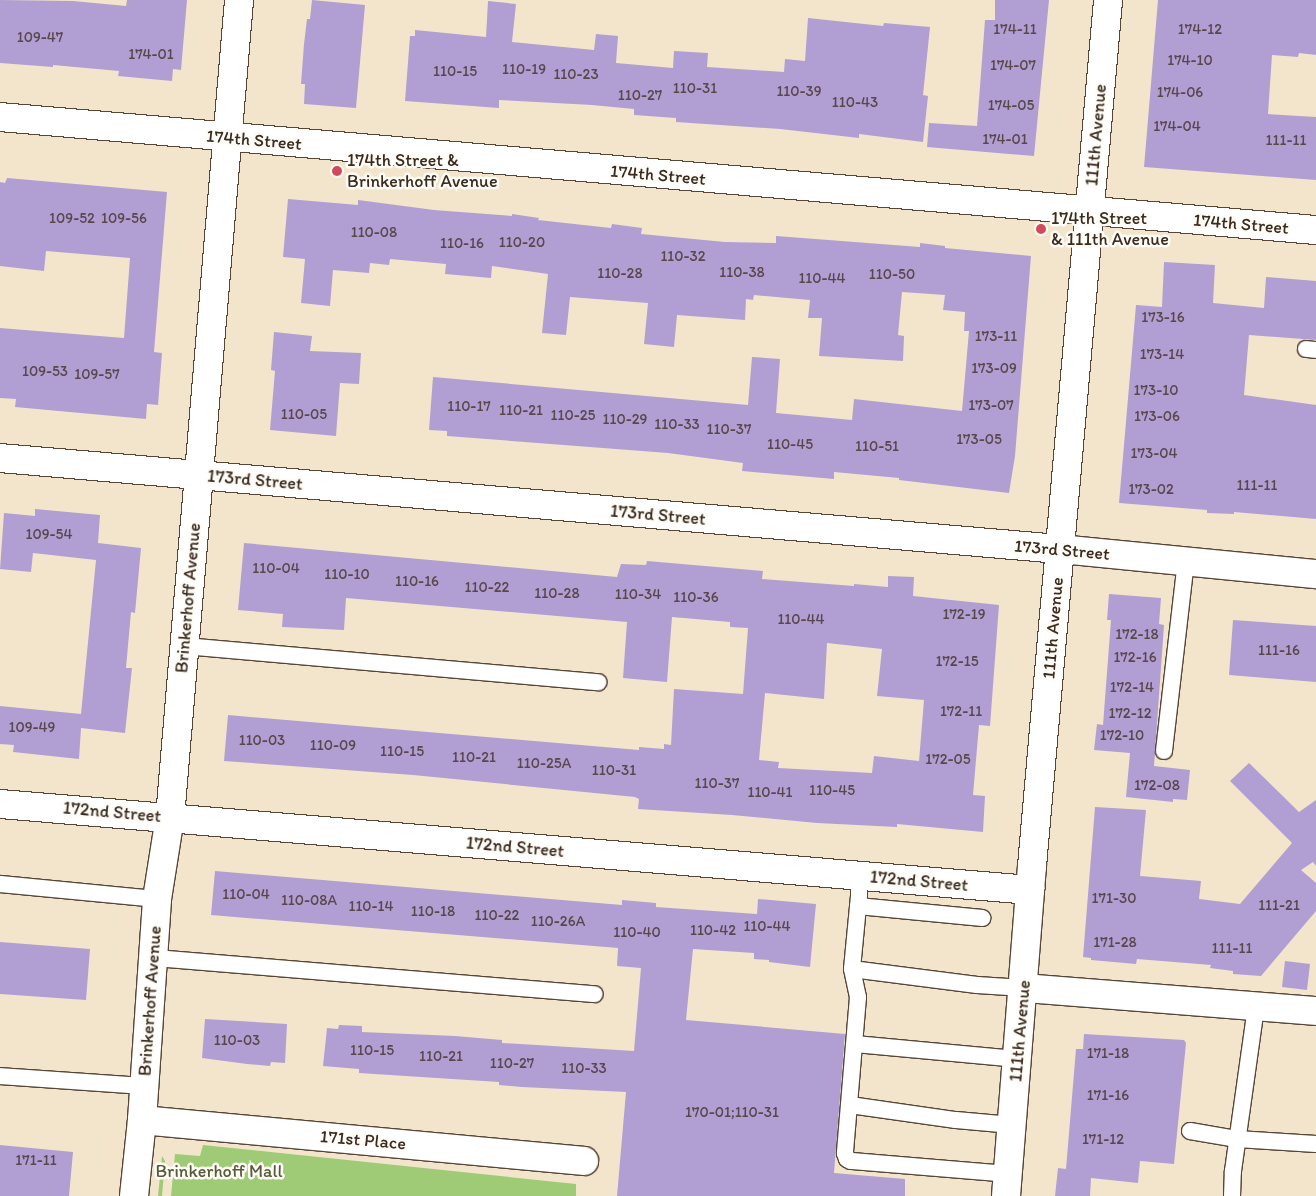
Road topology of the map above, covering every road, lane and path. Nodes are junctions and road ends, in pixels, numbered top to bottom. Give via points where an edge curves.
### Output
1 (239, 0) edge
2 (1108, 0) edge
3 (0, 118) edge
4 (226, 138) junction
5 (1089, 212) junction
6 (1316, 230) edge
7 (0, 458) edge
8 (198, 476) junction
9 (1060, 549) junction
10 (1186, 562) junction
11 (1316, 574) edge
12 (184, 646) junction
13 (598, 682) dead end
14 (1164, 751) dead end
15 (0, 804) edge
16 (170, 817) junction
17 (859, 876) junction
18 (0, 884) edge
19 (1030, 890) junction
20 (157, 899) junction
21 (858, 906) junction
22 (982, 918) dead end
23 (154, 958) junction
24 (852, 969) junction
25 (1024, 988) junction
26 (595, 994) dead end
27 (1256, 1007) junction
28 (1316, 1011) edge
29 (855, 1044) junction
30 (1018, 1059) junction
31 (0, 1076) edge
32 (143, 1086) junction
33 (850, 1105) junction
34 (142, 1120) junction
35 (1012, 1125) junction
36 (1190, 1131) dead end
37 (1237, 1139) junction
38 (1316, 1144) edge
39 (584, 1161) dead end
40 (1007, 1185) edge
41 (134, 1196) edge
42 (1232, 1196) edge

1 - 4 street, Brinkerhoff Avenue
2 - 5 street, 111th Avenue
3 - 4 street, 174th Street
4 - 5 street, 174th Street
4 - 8 street, Brinkerhoff Avenue
5 - 6 street, 174th Street
5 - 9 street, 111th Avenue
7 - 8 street, 173rd Street
8 - 9 street, 173rd Street
8 - 12 street, Brinkerhoff Avenue
9 - 10 street, 173rd Street
9 - 19 street, 111th Avenue
10 - 11 street, 173rd Street
10 - 14 lane
12 - 13 lane
12 - 16 street, Brinkerhoff Avenue
15 - 16 street, 172nd Street
16 - 17 street, 172nd Street
16 - 20 street, Brinkerhoff Avenue
17 - 19 street, 172nd Street
17 - 21 lane
18 - 20 lane
19 - 25 street, 111th Avenue
20 - 23 street, Brinkerhoff Avenue
21 - 22 lane
21 - 24 lane
23 - 26 lane
23 - 32 street, Brinkerhoff Avenue
24 - 25 lane
24 - 29 lane via 858,997
25 - 27 street
25 - 30 street, 111th Avenue
27 - 28 street
27 - 37 lane
29 - 30 lane
29 - 33 lane
30 - 35 street, 111th Avenue
31 - 32 lane
32 - 34 street, Brinkerhoff Avenue
33 - 35 lane
33 - 40 lane via 845,1153 851,1161
34 - 39 street, 171st Place
34 - 41 street, Brinkerhoff Avenue
35 - 40 street, 111th Avenue
36 - 37 lane
37 - 38 lane
37 - 42 lane

